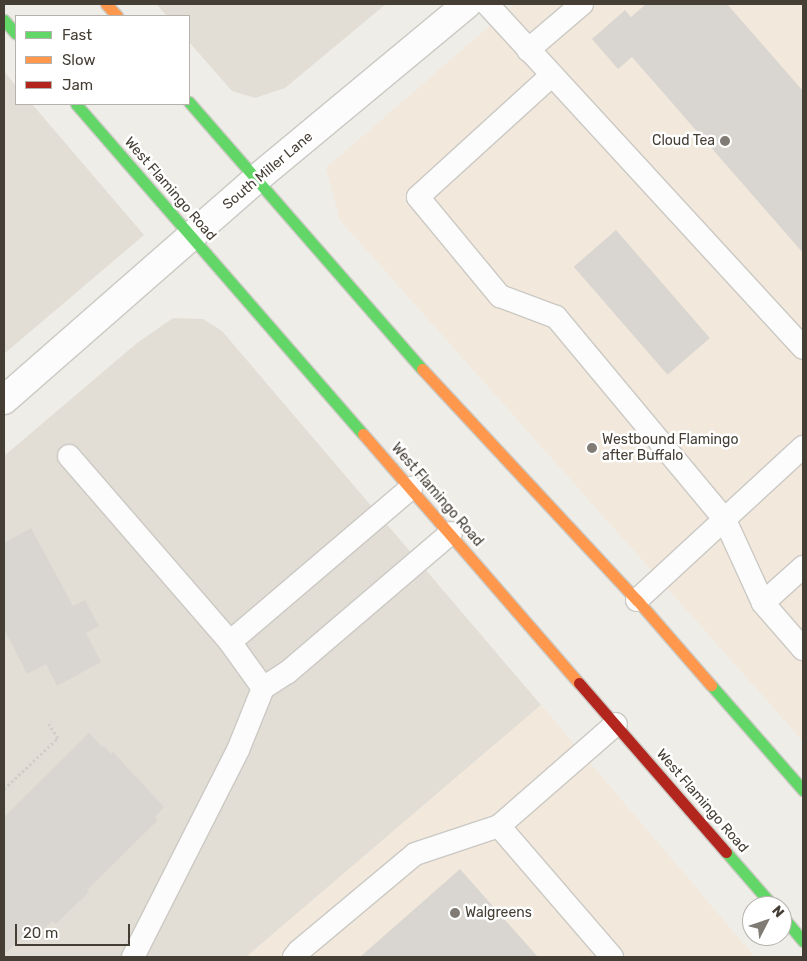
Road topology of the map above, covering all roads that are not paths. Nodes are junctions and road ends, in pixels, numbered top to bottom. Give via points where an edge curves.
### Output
1 (106, 4) edge
2 (467, 4) edge
3 (487, 4) edge
4 (582, 4) edge
5 (116, 15) edge
6 (4, 20) edge
7 (15, 33) edge
8 (528, 50) junction
9 (552, 75) junction
10 (190, 103) edge
11 (77, 105) edge
12 (255, 180) junction
13 (191, 236) junction
14 (803, 348) edge
15 (4, 400) edge
16 (803, 447) edge
17 (69, 456) dead end
18 (411, 488) junction
19 (725, 520) junction
20 (451, 533) junction
21 (803, 567) edge
22 (637, 600) junction
23 (763, 603) junction
24 (230, 642) junction
25 (803, 649) edge
26 (263, 688) junction
27 (616, 724) junction
28 (803, 790) edge
29 (499, 826) junction
30 (764, 896) edge
31 (792, 928) edge
32 (803, 941) edge
33 (133, 957) edge
34 (294, 957) edge
35 (612, 957) edge

1 - 5 main road
2 - 12 street, South Miller Lane
3 - 8 lane
4 - 8 lane
6 - 7 main road
8 - 9 lane
9 - 14 lane
9 - 19 lane via 418,197 500,296 556,317
10 - 12 main road
11 - 13 main road, West Flamingo Road
12 - 13 street, South Miller Lane
12 - 22 main road via 422,369
13 - 15 street, South Miller Lane
13 - 18 main road, West Flamingo Road
16 - 19 lane
17 - 24 lane
18 - 20 main road, West Flamingo Road
18 - 24 lane
19 - 22 lane
19 - 23 lane
20 - 26 lane via 288,672
20 - 27 main road, West Flamingo Road
21 - 23 lane
22 - 28 main road
23 - 25 lane
24 - 26 lane
26 - 33 lane via 238,750
27 - 29 lane
27 - 30 main road, West Flamingo Road
29 - 34 lane via 415,854
29 - 35 lane
31 - 32 main road

